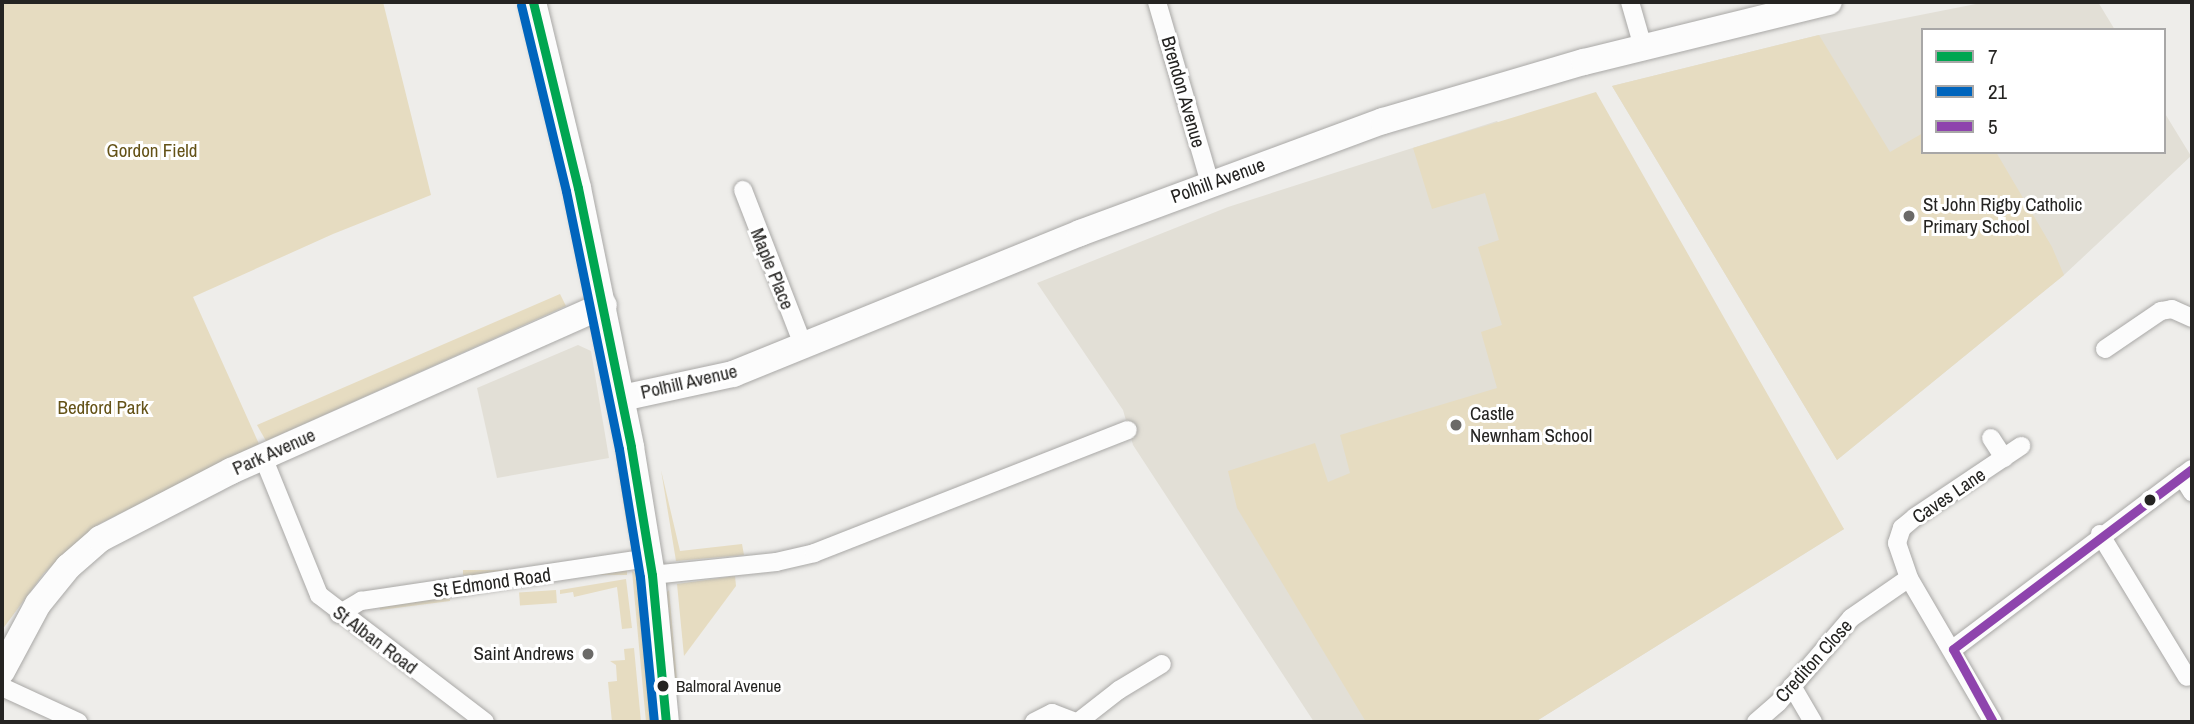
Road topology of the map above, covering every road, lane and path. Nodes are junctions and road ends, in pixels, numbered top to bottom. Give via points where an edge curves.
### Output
1 (533, 2) edge
2 (1157, 2) edge
3 (1630, 2) edge
4 (1829, 2) edge
5 (1643, 47) junction
6 (1210, 183) junction
7 (743, 190) dead end
8 (604, 305) junction
9 (2192, 318) edge
10 (804, 346) junction
11 (2105, 349) dead end
12 (622, 398) junction
13 (1128, 430) dead end
14 (1991, 438) dead end
15 (2021, 446) dead end
16 (263, 457) junction
17 (2004, 458) junction
18 (2187, 472) edge
19 (2192, 492) edge
20 (2100, 534) junction
21 (650, 567) junction
22 (1909, 578) junction
23 (339, 614) junction
24 (1953, 649) junction
25 (1163, 664) dead end
26 (2, 671) edge
27 (2187, 677) dead end
28 (1792, 686) junction
29 (2, 687) edge
30 (78, 722) edge
31 (485, 722) edge
32 (666, 722) edge
33 (1034, 722) edge
34 (1077, 722) edge
35 (1756, 722) edge
36 (1813, 722) edge
37 (1993, 722) edge

1 - 8 street
2 - 6 street, Brendon Avenue
3 - 5 street
4 - 5 street, Polhill Avenue
5 - 6 street, Polhill Avenue via 1383,121
6 - 10 street, Polhill Avenue
7 - 10 street, Maple Place
8 - 12 street
8 - 16 street, Park Avenue
9 - 11 street via 2172,309 2161,311
10 - 12 street, Polhill Avenue via 733,374
12 - 21 street
13 - 21 street via 814,553 776,562
14 - 17 street, Caves Lane
15 - 17 street, Caves Lane
16 - 23 street, St Alban Road via 313,585
16 - 26 street, Park Avenue via 100,539 38,604
17 - 22 street, Caves Lane via 1902,528 1897,543
18 - 19 street
18 - 20 street
20 - 24 street
20 - 27 street
21 - 23 street, St Edmond Road via 361,601
21 - 32 street
22 - 24 street, Caves Lane
22 - 28 street, Crediton Close via 1851,618
23 - 31 street, St Alban Road
24 - 37 street, Caves Lane
25 - 34 street
28 - 35 street, Crediton Close
28 - 36 street
29 - 30 street
33 - 34 street via 1052,713

